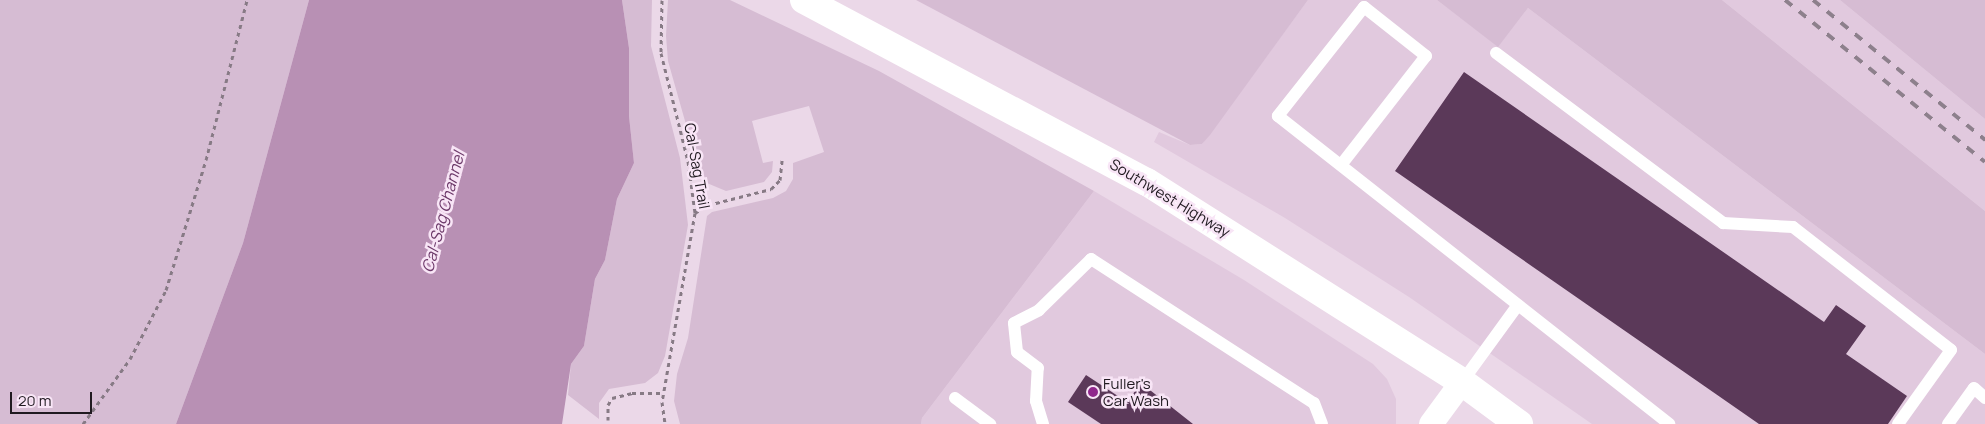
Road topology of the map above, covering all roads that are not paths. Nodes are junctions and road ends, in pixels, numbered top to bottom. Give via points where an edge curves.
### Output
1 (804, 0) edge
2 (1496, 53) dead end
3 (1341, 165) junction
4 (1518, 305) junction
5 (1462, 382) junction
6 (955, 398) dead end
7 (1985, 398) edge
8 (990, 424) edge
9 (1044, 424) edge
10 (1322, 424) edge
11 (1431, 424) edge
12 (1519, 424) edge
13 (1669, 424) edge
14 (1898, 424) edge
15 (1948, 424) edge

1 - 5 main road, Southwest Highway via 1147,182
2 - 14 lane via 1723,223 1793,227 1951,350
3 - 3 lane via 1278,116 1364,7 1426,56
3 - 4 lane
4 - 5 lane
4 - 13 lane
5 - 11 street
5 - 12 main road, Southwest Highway
6 - 8 lane
7 - 15 lane via 1974,388
9 - 10 lane via 1036,401 1038,368 1017,352 1014,323 1039,310 1091,259 1314,403

